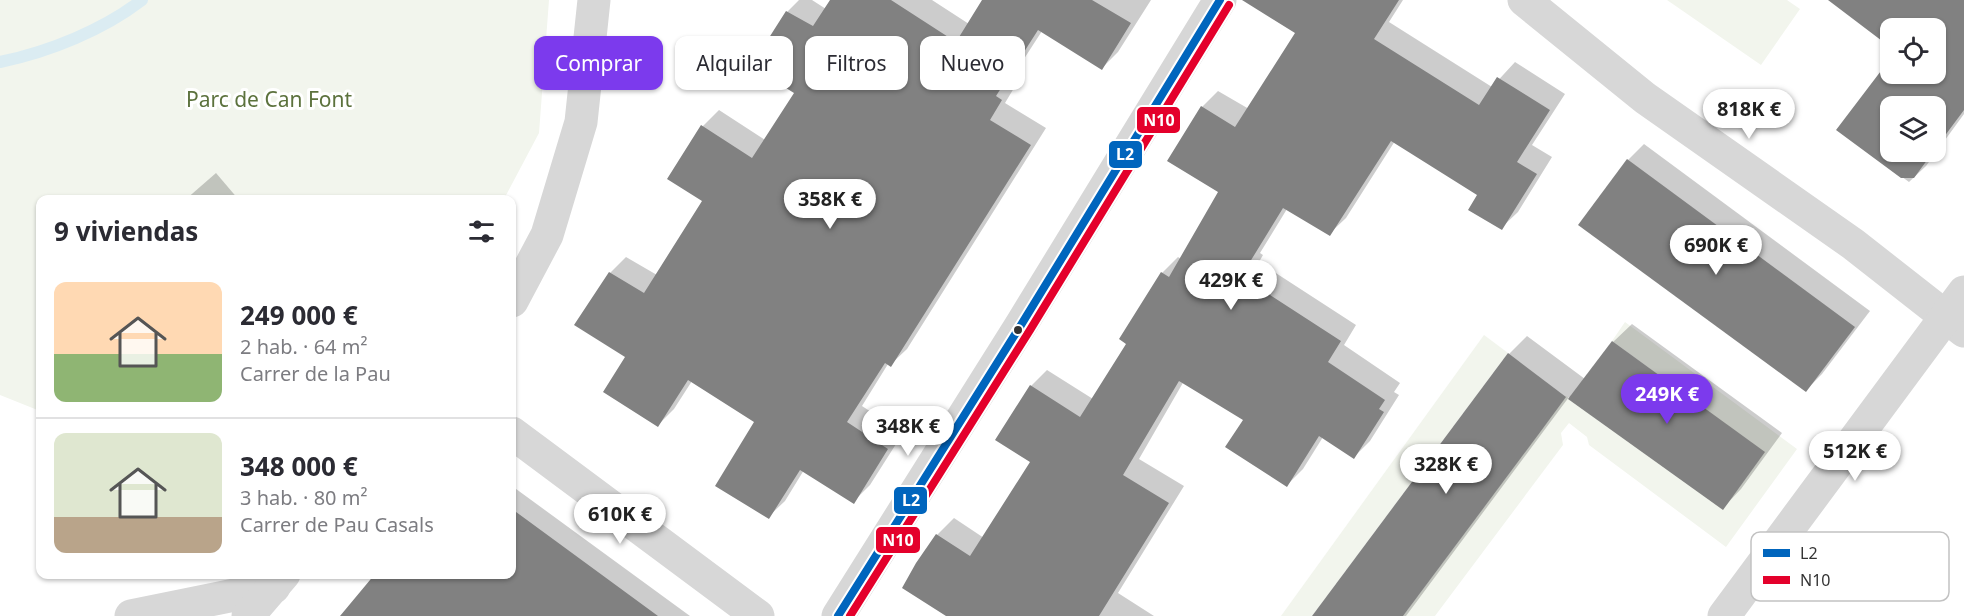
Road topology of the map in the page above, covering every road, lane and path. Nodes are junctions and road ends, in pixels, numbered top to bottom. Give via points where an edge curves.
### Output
1 (594, 0) edge
2 (1220, 0) edge
3 (1524, 0) edge
4 (516, 293) edge
5 (1958, 313) edge
6 (516, 437) edge
7 (1789, 532) edge
8 (279, 581) edge
9 (1751, 581) edge
10 (131, 616) edge
11 (248, 616) edge
12 (758, 616) edge
13 (838, 616) edge
14 (1724, 616) edge

1 - 4 street via 581,122 547,235
2 - 13 street
3 - 5 street via 1645,98
5 - 7 street
6 - 12 street
8 - 10 street
8 - 11 street
9 - 14 street

